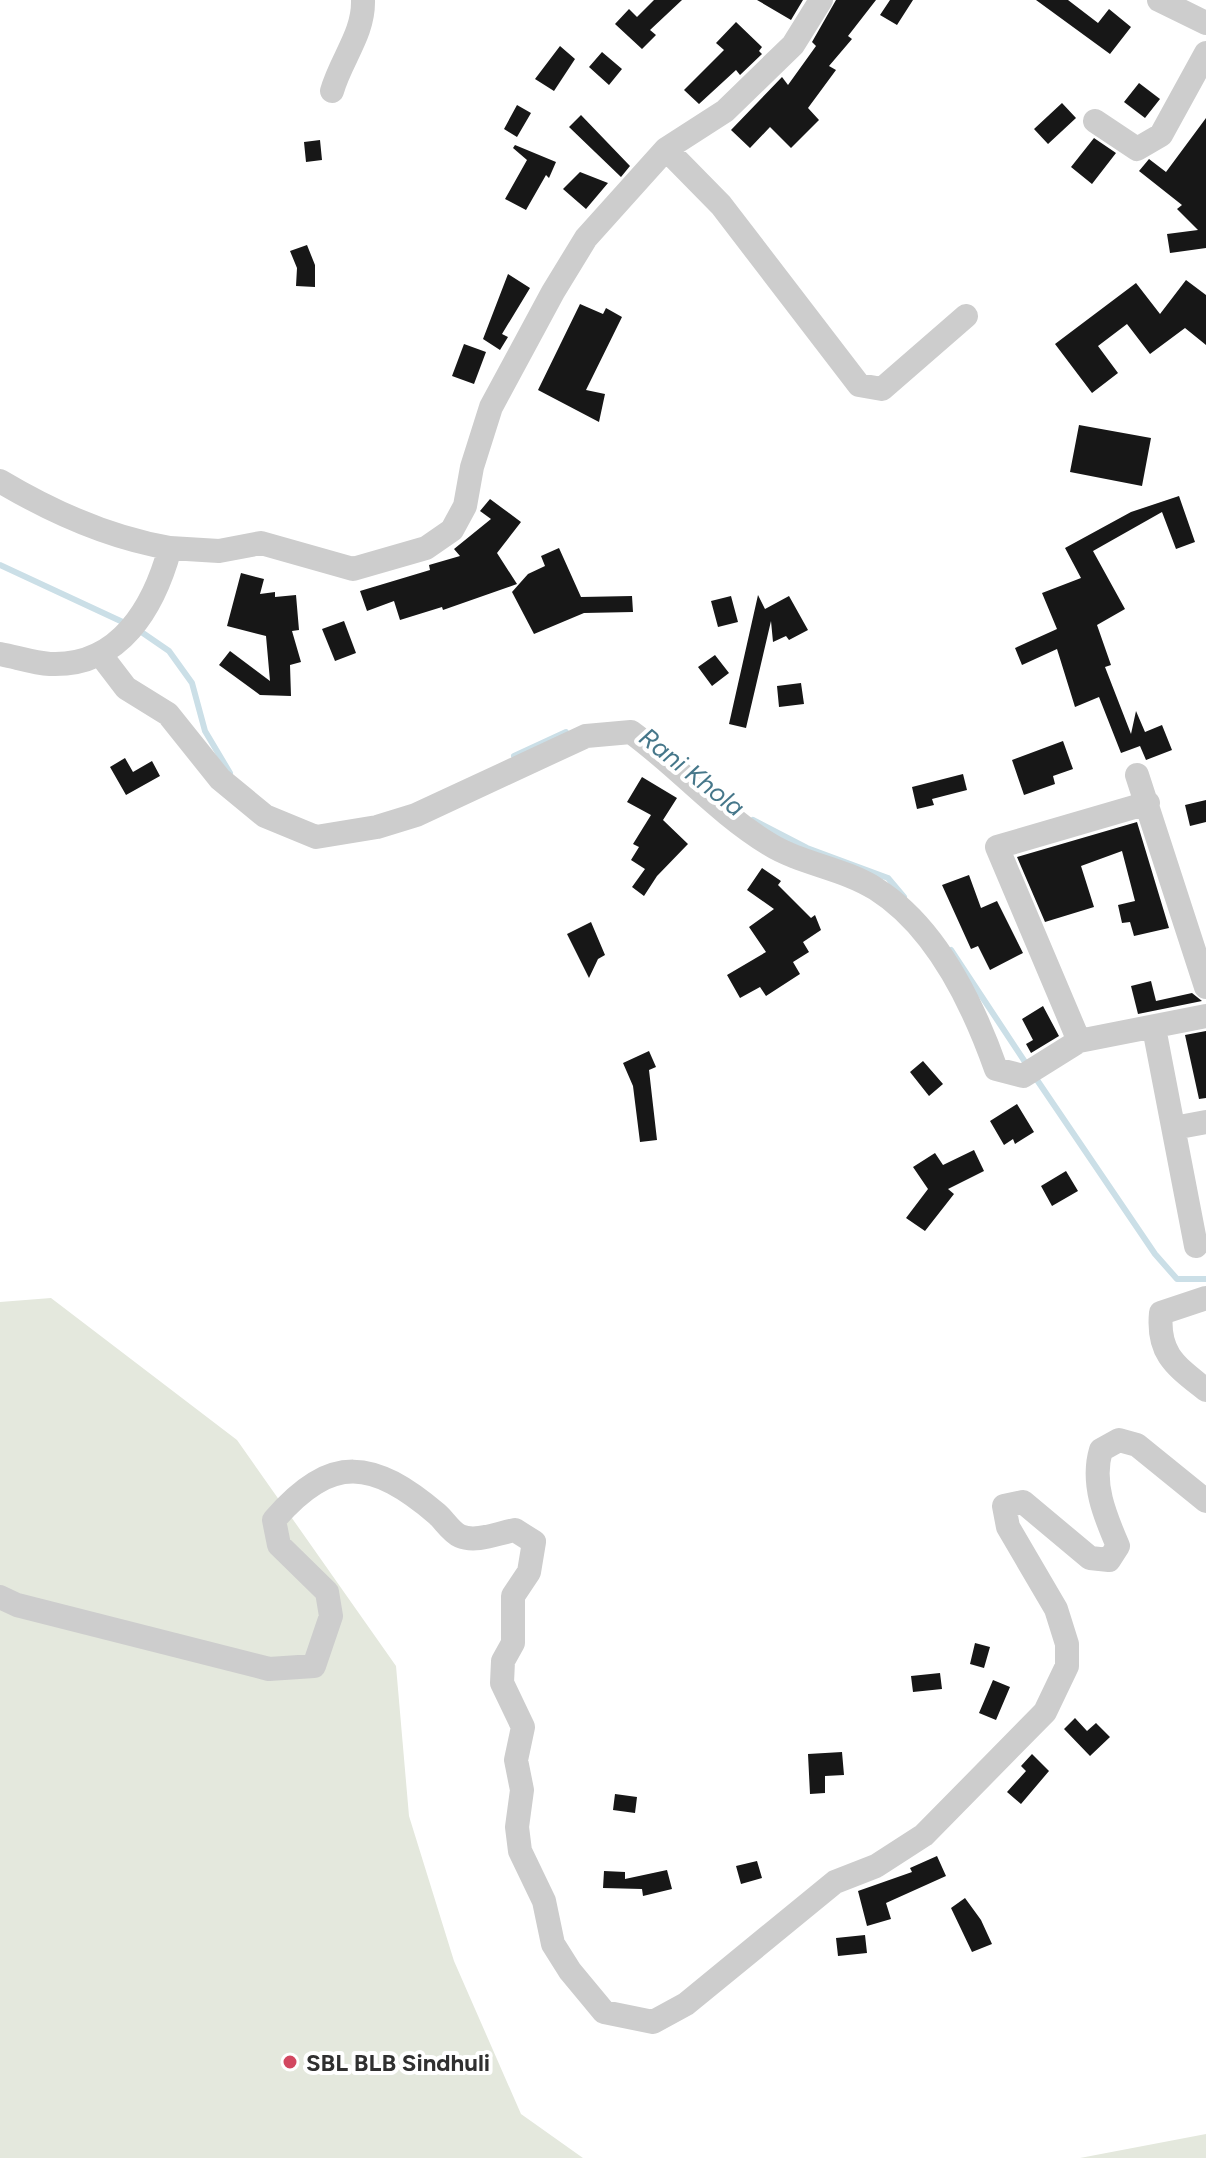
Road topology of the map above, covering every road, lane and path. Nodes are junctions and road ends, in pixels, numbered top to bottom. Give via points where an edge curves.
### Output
1 (363, 0) edge
2 (821, 0) edge
3 (1159, 0) edge
4 (1206, 23) edge
5 (1206, 53) edge
6 (332, 91) dead end
7 (1095, 121) dead end
8 (666, 149) junction
9 (966, 316) dead end
10 (0, 481) edge
11 (170, 548) junction
12 (0, 654) edge
13 (100, 654) junction
14 (1137, 775) dead end
15 (1148, 803) junction
16 (1206, 987) edge
17 (1206, 1016) edge
18 (1154, 1028) junction
19 (1079, 1041) junction
20 (1206, 1122) edge
21 (1174, 1128) junction
22 (1196, 1246) dead end
23 (1206, 1298) edge
24 (1206, 1390) edge
25 (1206, 1501) edge
26 (0, 1597) edge

1 - 6 street via 364,16
2 - 8 street via 793,45 725,111
3 - 4 street
5 - 7 street via 1161,135 1137,149
8 - 9 street via 721,205 859,385 882,389
8 - 11 street via 586,238 553,292 491,407 465,506 452,530 426,548 353,569 261,543 219,551
10 - 11 street via 128,541
11 - 13 street via 144,616 124,639
12 - 13 street via 49,664
13 - 19 street via 126,688 168,714 220,779 265,816 316,837 416,815 586,736 631,732 770,845 875,888 907,914 941,955 984,1034 996,1069 1023,1076
14 - 15 street
15 - 16 street
15 - 19 street via 997,847
17 - 18 street
18 - 19 street
18 - 21 street
20 - 21 street
21 - 22 street
23 - 24 street via 1161,1313 1159,1335 1172,1363
25 - 26 street via 1137,1445 1119,1440 1101,1450 1095,1468 1103,1511 1118,1546 1109,1560 1090,1558 1023,1502 1004,1506 1008,1527 1056,1609 1067,1644 1067,1666 1045,1712 924,1835 876,1866 835,1882 686,2004 653,2022 604,2012 570,1971 553,1944 544,1901 520,1851 522,1790 516,1760 523,1727 502,1683 503,1661 513,1643 513,1596 529,1572 534,1542 515,1530 458,1536 438,1515 378,1473 348,1470 298,1492 274,1520 279,1545 327,1592 331,1616 314,1666 269,1669

